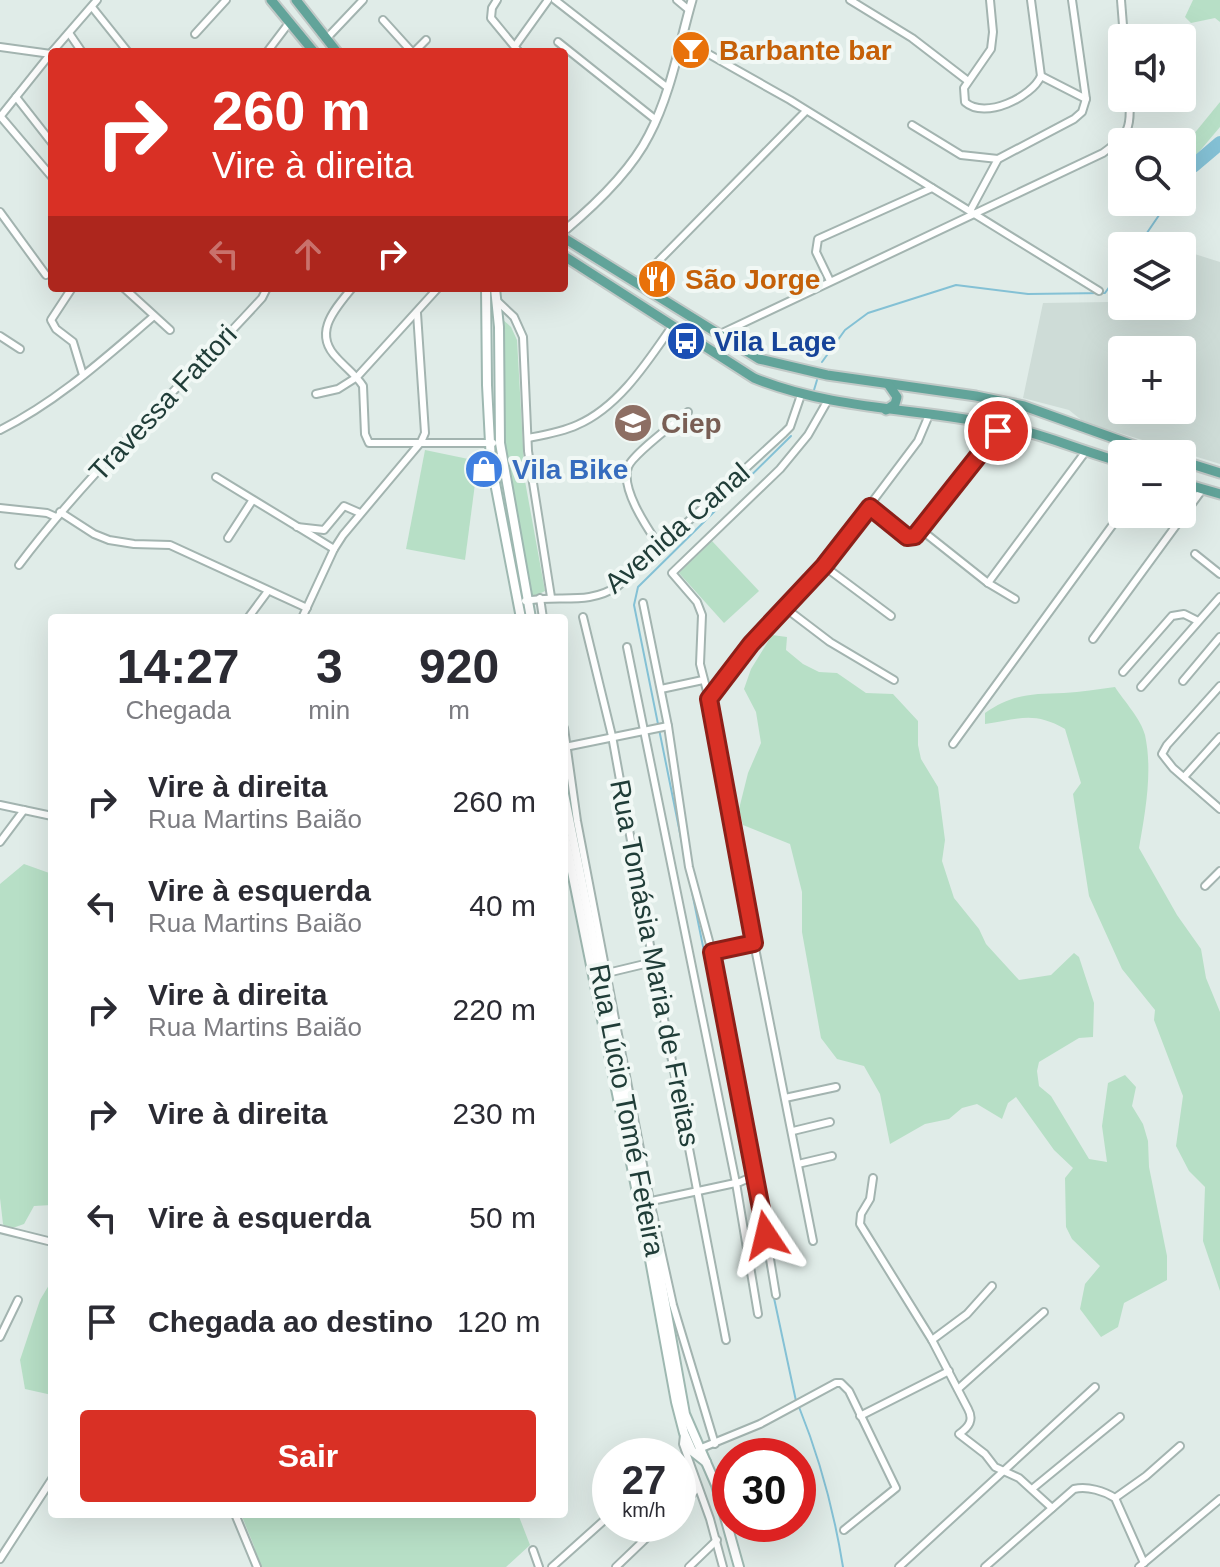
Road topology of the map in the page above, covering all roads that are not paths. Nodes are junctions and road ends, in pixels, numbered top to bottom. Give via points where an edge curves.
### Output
1 (226, 0) edge
2 (271, 0) edge
3 (296, 0) edge
4 (363, 0) edge
5 (497, 0) edge
6 (548, 0) edge
7 (555, 0) edge
8 (677, 0) edge
9 (692, 0) edge
10 (990, 0) edge
11 (1031, 0) edge
12 (1072, 0) edge
13 (1121, 0) edge
14 (853, 2) edge
15 (95, 3) edge
16 (689, 10) junction
17 (383, 20) dead end
18 (289, 23) junction
19 (1123, 24) edge
20 (69, 33) junction
21 (195, 34) dead end
22 (326, 39) junction
23 (682, 39) junction
24 (426, 40) dead end
25 (558, 42) dead end
26 (0, 47) edge
27 (56, 48) edge
28 (79, 48) edge
29 (125, 48) edge
30 (270, 48) edge
31 (311, 48) edge
32 (334, 48) edge
33 (409, 48) edge
34 (417, 48) edge
35 (516, 48) edge
36 (518, 48) edge
37 (566, 48) edge
38 (568, 50) edge
39 (48, 53) edge
40 (48, 58) edge
41 (1041, 76) junction
42 (968, 81) junction
43 (668, 88) junction
44 (16, 97) junction
45 (1086, 99) junction
46 (806, 111) junction
47 (1130, 112) edge
48 (0, 117) edge
49 (656, 120) junction
50 (912, 125) dead end
51 (48, 138) edge
52 (998, 159) junction
53 (48, 172) edge
54 (932, 188) junction
55 (0, 212) edge
56 (973, 213) junction
57 (568, 227) edge
58 (568, 241) edge
59 (568, 259) edge
60 (46, 275) dead end
61 (830, 281) junction
62 (636, 284) junction
63 (1099, 291) dead end
64 (69, 292) edge
65 (128, 292) edge
66 (265, 292) edge
67 (349, 292) edge
68 (435, 292) edge
69 (486, 292) edge
70 (495, 292) edge
71 (495, 299) junction
72 (417, 313) junction
73 (154, 316) junction
74 (673, 325) junction
75 (170, 330) dead end
76 (718, 335) junction
77 (0, 336) edge
78 (20, 349) dead end
79 (83, 375) junction
80 (357, 377) junction
81 (888, 384) junction
82 (316, 394) dead end
83 (801, 395) junction
84 (828, 400) junction
85 (886, 410) junction
86 (688, 412) dead end
87 (929, 415) junction
88 (1003, 425) junction
89 (790, 427) junction
90 (1085, 428) junction
91 (0, 430) edge
92 (808, 435) junction
93 (1105, 437) junction
94 (528, 438) junction
95 (1114, 440) edge
96 (421, 442) junction
97 (495, 443) junction
98 (1082, 450) junction
99 (1097, 455) junction
100 (1108, 458) edge
101 (1196, 465) edge
102 (1220, 473) edge
103 (216, 477) dead end
104 (1196, 488) edge
105 (1202, 490) junction
106 (1220, 494) edge
107 (252, 501) junction
108 (870, 507) junction
109 (0, 508) edge
110 (360, 513) junction
111 (58, 515) junction
112 (295, 527) junction
113 (1110, 528) edge
114 (920, 529) junction
115 (228, 538) dead end
116 (660, 547) junction
117 (334, 549) junction
118 (1195, 554) dead end
119 (19, 565) dead end
120 (824, 566) junction
121 (1220, 574) edge
122 (988, 583) junction
123 (268, 591) junction
124 (551, 597) junction
125 (1220, 597) edge
126 (540, 598) junction
127 (1015, 599) dead end
128 (528, 600) junction
129 (518, 602) junction
130 (643, 603) dead end
131 (784, 607) junction
132 (307, 608) junction
133 (251, 614) edge
134 (304, 614) edge
135 (520, 614) edge
136 (530, 614) edge
137 (542, 614) edge
138 (891, 616) dead end
139 (583, 617) dead end
140 (1198, 621) junction
141 (1220, 637) edge
142 (1093, 639) dead end
143 (627, 647) dead end
144 (1123, 672) dead end
145 (703, 680) junction
146 (894, 680) dead end
147 (1183, 681) dead end
148 (1220, 686) edge
149 (1141, 687) dead end
150 (661, 689) junction
151 (709, 699) junction
152 (664, 727) junction
153 (648, 729) junction
154 (612, 736) junction
155 (1220, 737) edge
156 (953, 744) dead end
157 (568, 746) edge
158 (568, 760) edge
159 (1184, 777) junction
160 (0, 805) edge
161 (1220, 809) edge
162 (24, 810) junction
163 (48, 815) edge
164 (568, 815) edge
165 (0, 842) edge
166 (568, 848) edge
167 (1220, 871) edge
168 (1205, 886) dead end
169 (754, 943) junction
170 (712, 952) junction
171 (653, 962) junction
172 (599, 975) junction
173 (836, 1087) dead end
174 (785, 1098) junction
175 (830, 1122) dead end
176 (793, 1131) junction
177 (832, 1156) dead end
178 (798, 1164) junction
179 (753, 1177) junction
180 (873, 1178) dead end
181 (738, 1182) junction
182 (698, 1189) junction
183 (645, 1203) junction
184 (0, 1229) edge
185 (48, 1241) edge
186 (813, 1241) dead end
187 (992, 1286) dead end
188 (776, 1295) dead end
189 (18, 1300) dead end
190 (1044, 1312) dead end
191 (758, 1314) dead end
192 (0, 1337) edge
193 (726, 1340) dead end
194 (932, 1340) junction
195 (949, 1371) junction
196 (1095, 1387) dead end
197 (958, 1389) junction
198 (860, 1416) junction
199 (1120, 1417) dead end
200 (689, 1438) edge
201 (713, 1438) edge
202 (728, 1438) edge
203 (1180, 1446) dead end
204 (696, 1453) edge
205 (1001, 1471) junction
206 (696, 1475) edge
207 (48, 1485) edge
208 (698, 1488) joint
209 (1032, 1489) junction
210 (1115, 1498) junction
211 (1220, 1499) edge
212 (1052, 1508) junction
213 (237, 1518) edge
214 (712, 1526) edge
215 (844, 1530) dead end
216 (592, 1531) edge
217 (642, 1542) edge
218 (715, 1542) edge
219 (717, 1542) edge
220 (533, 1550) dead end
221 (0, 1559) edge
222 (1142, 1565) edge
223 (257, 1567) edge
224 (539, 1567) edge
225 (552, 1567) edge
226 (616, 1567) edge
227 (689, 1567) edge
228 (723, 1567) edge
229 (739, 1567) edge
230 (899, 1567) edge
231 (985, 1567) edge

1 - 21 street
2 - 18 main road
3 - 22 main road
4 - 22 street
5 - 35 street via 494,24
6 - 36 street
7 - 43 street
8 - 16 street
9 - 16 street
10 - 42 street via 991,49
11 - 41 street
12 - 45 street
13 - 19 street
14 - 42 street
15 - 20 street
15 - 29 street
16 - 23 street
17 - 33 street
18 - 30 street
18 - 31 main road
20 - 27 street
20 - 28 street
22 - 32 main road
23 - 43 street
23 - 46 street
24 - 34 street
25 - 37 street
26 - 39 street
38 - 49 street
40 - 44 street
41 - 42 street via 1020,97 979,110 965,102
41 - 45 street
43 - 49 street
44 - 48 street
44 - 51 street
45 - 52 street via 1074,119
46 - 54 street
46 - 62 street
47 - 56 street via 1130,126 1103,153
48 - 53 street
49 - 57 street via 632,161
50 - 52 street via 956,153
52 - 56 street
54 - 56 street
54 - 61 street via 818,239 816,252
55 - 60 street
56 - 61 street
56 - 63 street
58 - 62 main road
59 - 74 main road
61 - 76 street
62 - 76 main road
64 - 79 street via 51,320 73,342
65 - 73 street
66 - 111 street, Travessa Fattori
67 - 80 street via 332,313 325,339 334,356
68 - 72 street
69 - 97 main road
70 - 71 main road
71 - 94 street via 514,317 523,337
71 - 97 main road
72 - 80 street
72 - 96 street via 425,433
73 - 75 street
73 - 79 street
74 - 83 main road via 754,378
74 - 94 street via 610,403 578,425
76 - 81 main road via 773,363
77 - 78 street
79 - 91 street
80 - 82 street
80 - 96 street via 363,386 369,443
81 - 85 main road via 897,397
81 - 90 main road via 1024,406
83 - 84 main road
83 - 89 street, Avenida Canal
84 - 85 main road
84 - 92 street, Avenida Canal
85 - 87 main road
86 - 116 street via 627,470 636,507
87 - 88 main road
87 - 108 street via 918,441
88 - 98 main road
88 - 114 street
89 - 92 street
89 - 116 street, Avenida Canal
90 - 93 main road
90 - 98 main road via 1089,442
92 - 145 street, Avenida Canal via 780,469 674,568 673,575 702,615
93 - 95 main road
93 - 99 main road via 1095,443
94 - 124 street
96 - 97 street
96 - 110 street
97 - 128 main road
97 - 129 main road via 491,462
98 - 99 main road
98 - 122 street
99 - 100 main road
101 - 102 main road
103 - 107 street
104 - 105 main road
105 - 106 main road
105 - 142 street
107 - 112 street
107 - 115 street
108 - 114 street via 911,538
108 - 120 street
109 - 111 street
110 - 112 street via 344,506 324,530
110 - 117 street
111 - 119 street, Travessa Fattori
111 - 123 street via 109,540 170,545
112 - 117 street
113 - 156 street
114 - 122 street
116 - 124 street, Avenida Canal via 605,594
117 - 132 street
118 - 121 street
120 - 131 street
120 - 138 street
122 - 127 street
123 - 132 street
123 - 133 street
124 - 126 street, Avenida Canal
125 - 140 street
126 - 128 street, Avenida Canal
126 - 137 street
128 - 129 street, Avenida Canal
128 - 136 main road
129 - 135 main road
130 - 150 street
131 - 146 street
131 - 151 street
132 - 134 street
139 - 154 street, Rua Tomásia Maria de Freitas
140 - 144 street via 1184,614 1172,616
140 - 149 street
141 - 147 street
143 - 153 street
145 - 150 street
145 - 151 street
148 - 159 street via 1162,754
150 - 152 street
151 - 169 street
152 - 153 street
152 - 170 street via 689,867
153 - 154 street
153 - 181 street
154 - 157 street
154 - 171 street, Rua Tomásia Maria de Freitas
155 - 159 street
158 - 172 street
159 - 161 street
160 - 162 street
162 - 163 street
162 - 165 street
164 - 172 main road, Rua Lúcio Tomé Feteira
166 - 172 main road, Rua Lúcio Tomé Feteira
167 - 168 street
169 - 170 street
169 - 174 street
170 - 179 street
171 - 172 street
171 - 182 street, Rua Tomásia Maria de Freitas
172 - 183 main road, Rua Lúcio Tomé Feteira
173 - 174 street
174 - 176 street
175 - 176 street
176 - 178 street
177 - 178 street
178 - 186 street
179 - 181 street
179 - 188 street
180 - 194 street via 860,1224
181 - 182 street
181 - 191 street
182 - 183 street
182 - 193 street, Rua Tomásia Maria de Freitas
183 - 200 main road, Rua Lúcio Tomé Feteira
183 - 201 street
184 - 185 street
187 - 194 street via 967,1314
189 - 192 street
190 - 197 street
194 - 195 street
195 - 197 street
195 - 198 street
196 - 205 street
197 - 205 street via 971,1415 959,1434
198 - 202 street via 849,1391 836,1383
198 - 215 street via 896,1488
199 - 209 street
203 - 210 street
204 - 229 main road, Rua Lúcio Tomé Feteira via 716,1485
205 - 209 street
205 - 230 street
206 - 208 street, Rua Lúcio Tomé Feteira
207 - 221 street
208 - 214 street, Rua Lúcio Tomé Feteira
209 - 212 street
210 - 212 street via 1080,1488
210 - 222 street
211 - 222 street
212 - 231 street
213 - 223 street
216 - 225 street
217 - 226 street
218 - 227 street
219 - 228 street, Rua Lúcio Tomé Feteira
220 - 224 street

